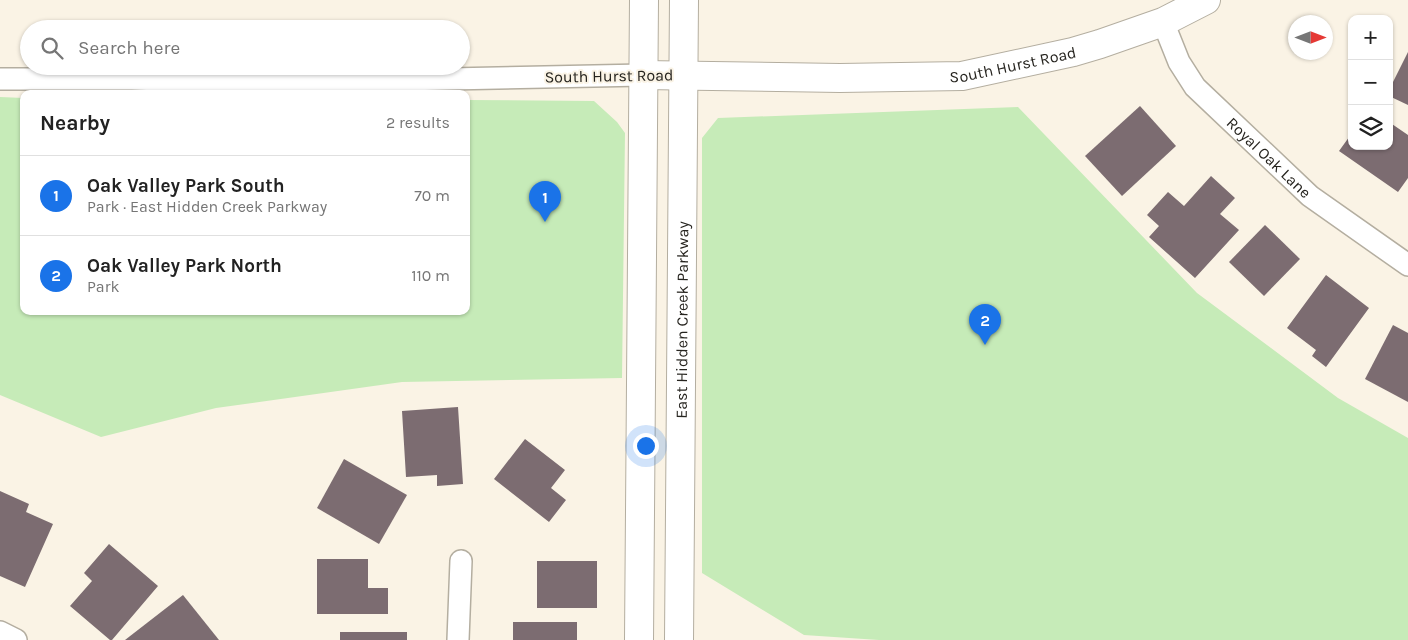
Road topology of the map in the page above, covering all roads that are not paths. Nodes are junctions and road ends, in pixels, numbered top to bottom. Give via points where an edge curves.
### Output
1 (644, 0) edge
2 (684, 0) edge
3 (1206, 0) edge
4 (1162, 22) junction
5 (643, 75) junction
6 (683, 76) junction
7 (0, 79) edge
8 (1408, 265) edge
9 (461, 561) dead end
10 (0, 632) edge
11 (16, 640) edge
12 (458, 640) edge
13 (639, 640) edge
14 (679, 640) edge

1 - 5 main road
2 - 6 main road, East Hidden Creek Parkway
3 - 4 main road, South Hurst Road
4 - 6 main road, South Hurst Road via 1073,52 962,76
4 - 8 street, Royal Oak Lane via 1179,62 1195,87 1310,196
5 - 6 main road, South Hurst Road
5 - 7 street, South Hurst Road via 252,82
5 - 13 main road
6 - 14 main road, East Hidden Creek Parkway
9 - 12 street
10 - 11 street

